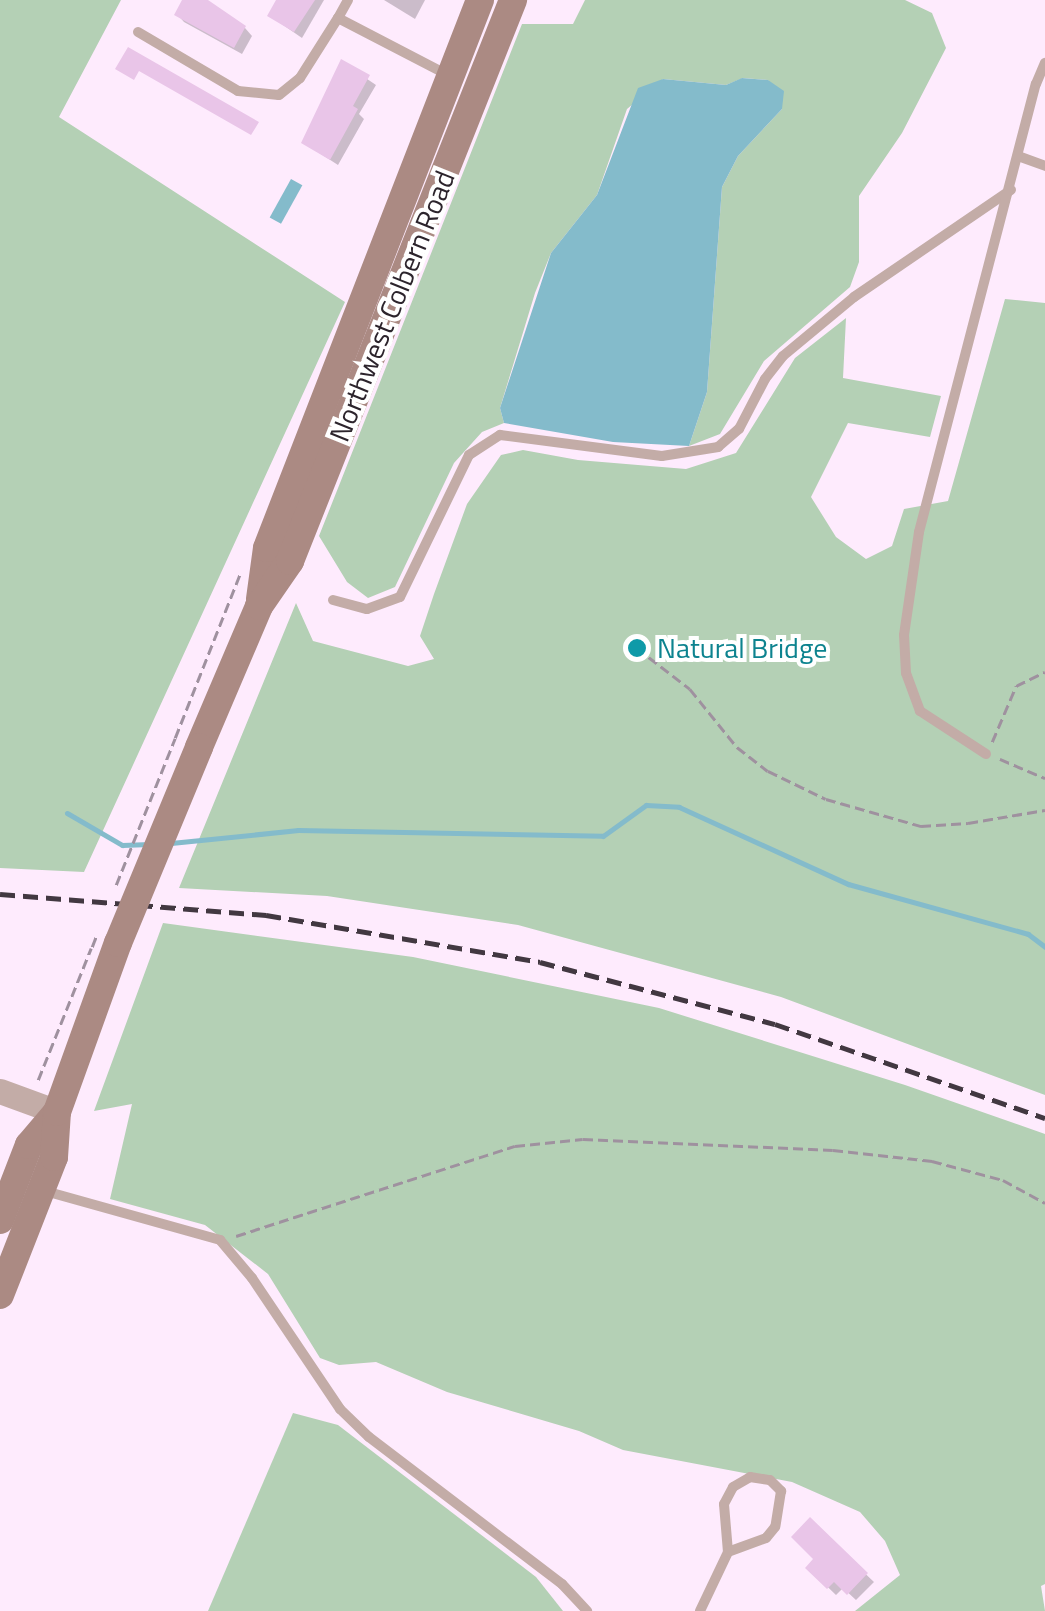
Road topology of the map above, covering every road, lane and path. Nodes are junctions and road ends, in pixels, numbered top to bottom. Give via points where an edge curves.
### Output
1 (348, 0) edge
2 (480, 0) edge
3 (513, 0) edge
4 (338, 18) junction
5 (138, 32) dead end
6 (1045, 63) edge
7 (450, 76) junction
8 (480, 87) junction
9 (1018, 156) junction
10 (1045, 166) edge
11 (1011, 190) junction
12 (332, 600) dead end
13 (260, 606) junction
14 (637, 648) dead end
15 (1045, 672) edge
16 (188, 743) junction
17 (986, 754) junction
18 (1045, 778) edge
19 (1045, 810) edge
20 (112, 894) dead end
21 (103, 940) junction
22 (0, 1091) edge
23 (29, 1102) junction
24 (58, 1112) junction
25 (41, 1190) junction
26 (1045, 1203) edge
27 (0, 1220) edge
28 (220, 1240) junction
29 (0, 1295) edge
30 (728, 1552) junction
31 (587, 1611) edge
32 (700, 1611) edge

1 - 4 lane
2 - 7 main road, Northwest Colbern Road
3 - 8 main road, Northwest Colbern Road
4 - 5 lane via 300,78 279,94 238,91
4 - 7 lane
6 - 9 lane
7 - 8 lane
7 - 13 main road, Northwest Colbern Road via 267,548
8 - 13 main road, Northwest Colbern Road via 290,561
9 - 10 lane
9 - 11 lane
11 - 12 lane via 854,298 783,356 739,428 718,447 662,456 500,435 469,455 400,597 367,609
11 - 17 lane via 920,532 904,635 906,673 920,711
13 - 16 main road, Northwest Colbern Road
14 - 19 path via 690,689 737,747 768,771 826,799 921,826
15 - 17 path via 1016,686
16 - 20 path, bridge
16 - 21 main road, Northwest Colbern Road, bridge
17 - 18 path
21 - 23 path
21 - 24 main road, Northwest Colbern Road
22 - 23 street
23 - 24 street
24 - 25 main road, Northwest Colbern Road via 54,1157
24 - 27 main road, Northwest Colbern Road via 30,1145
25 - 28 lane
25 - 29 main road, Northwest Colbern Road
26 - 28 path via 1003,1180 932,1161 583,1139 515,1146
28 - 31 lane via 340,1408
30 - 30 lane via 724,1504 733,1487 750,1477 770,1480 780,1491 776,1527 766,1538
30 - 32 lane

